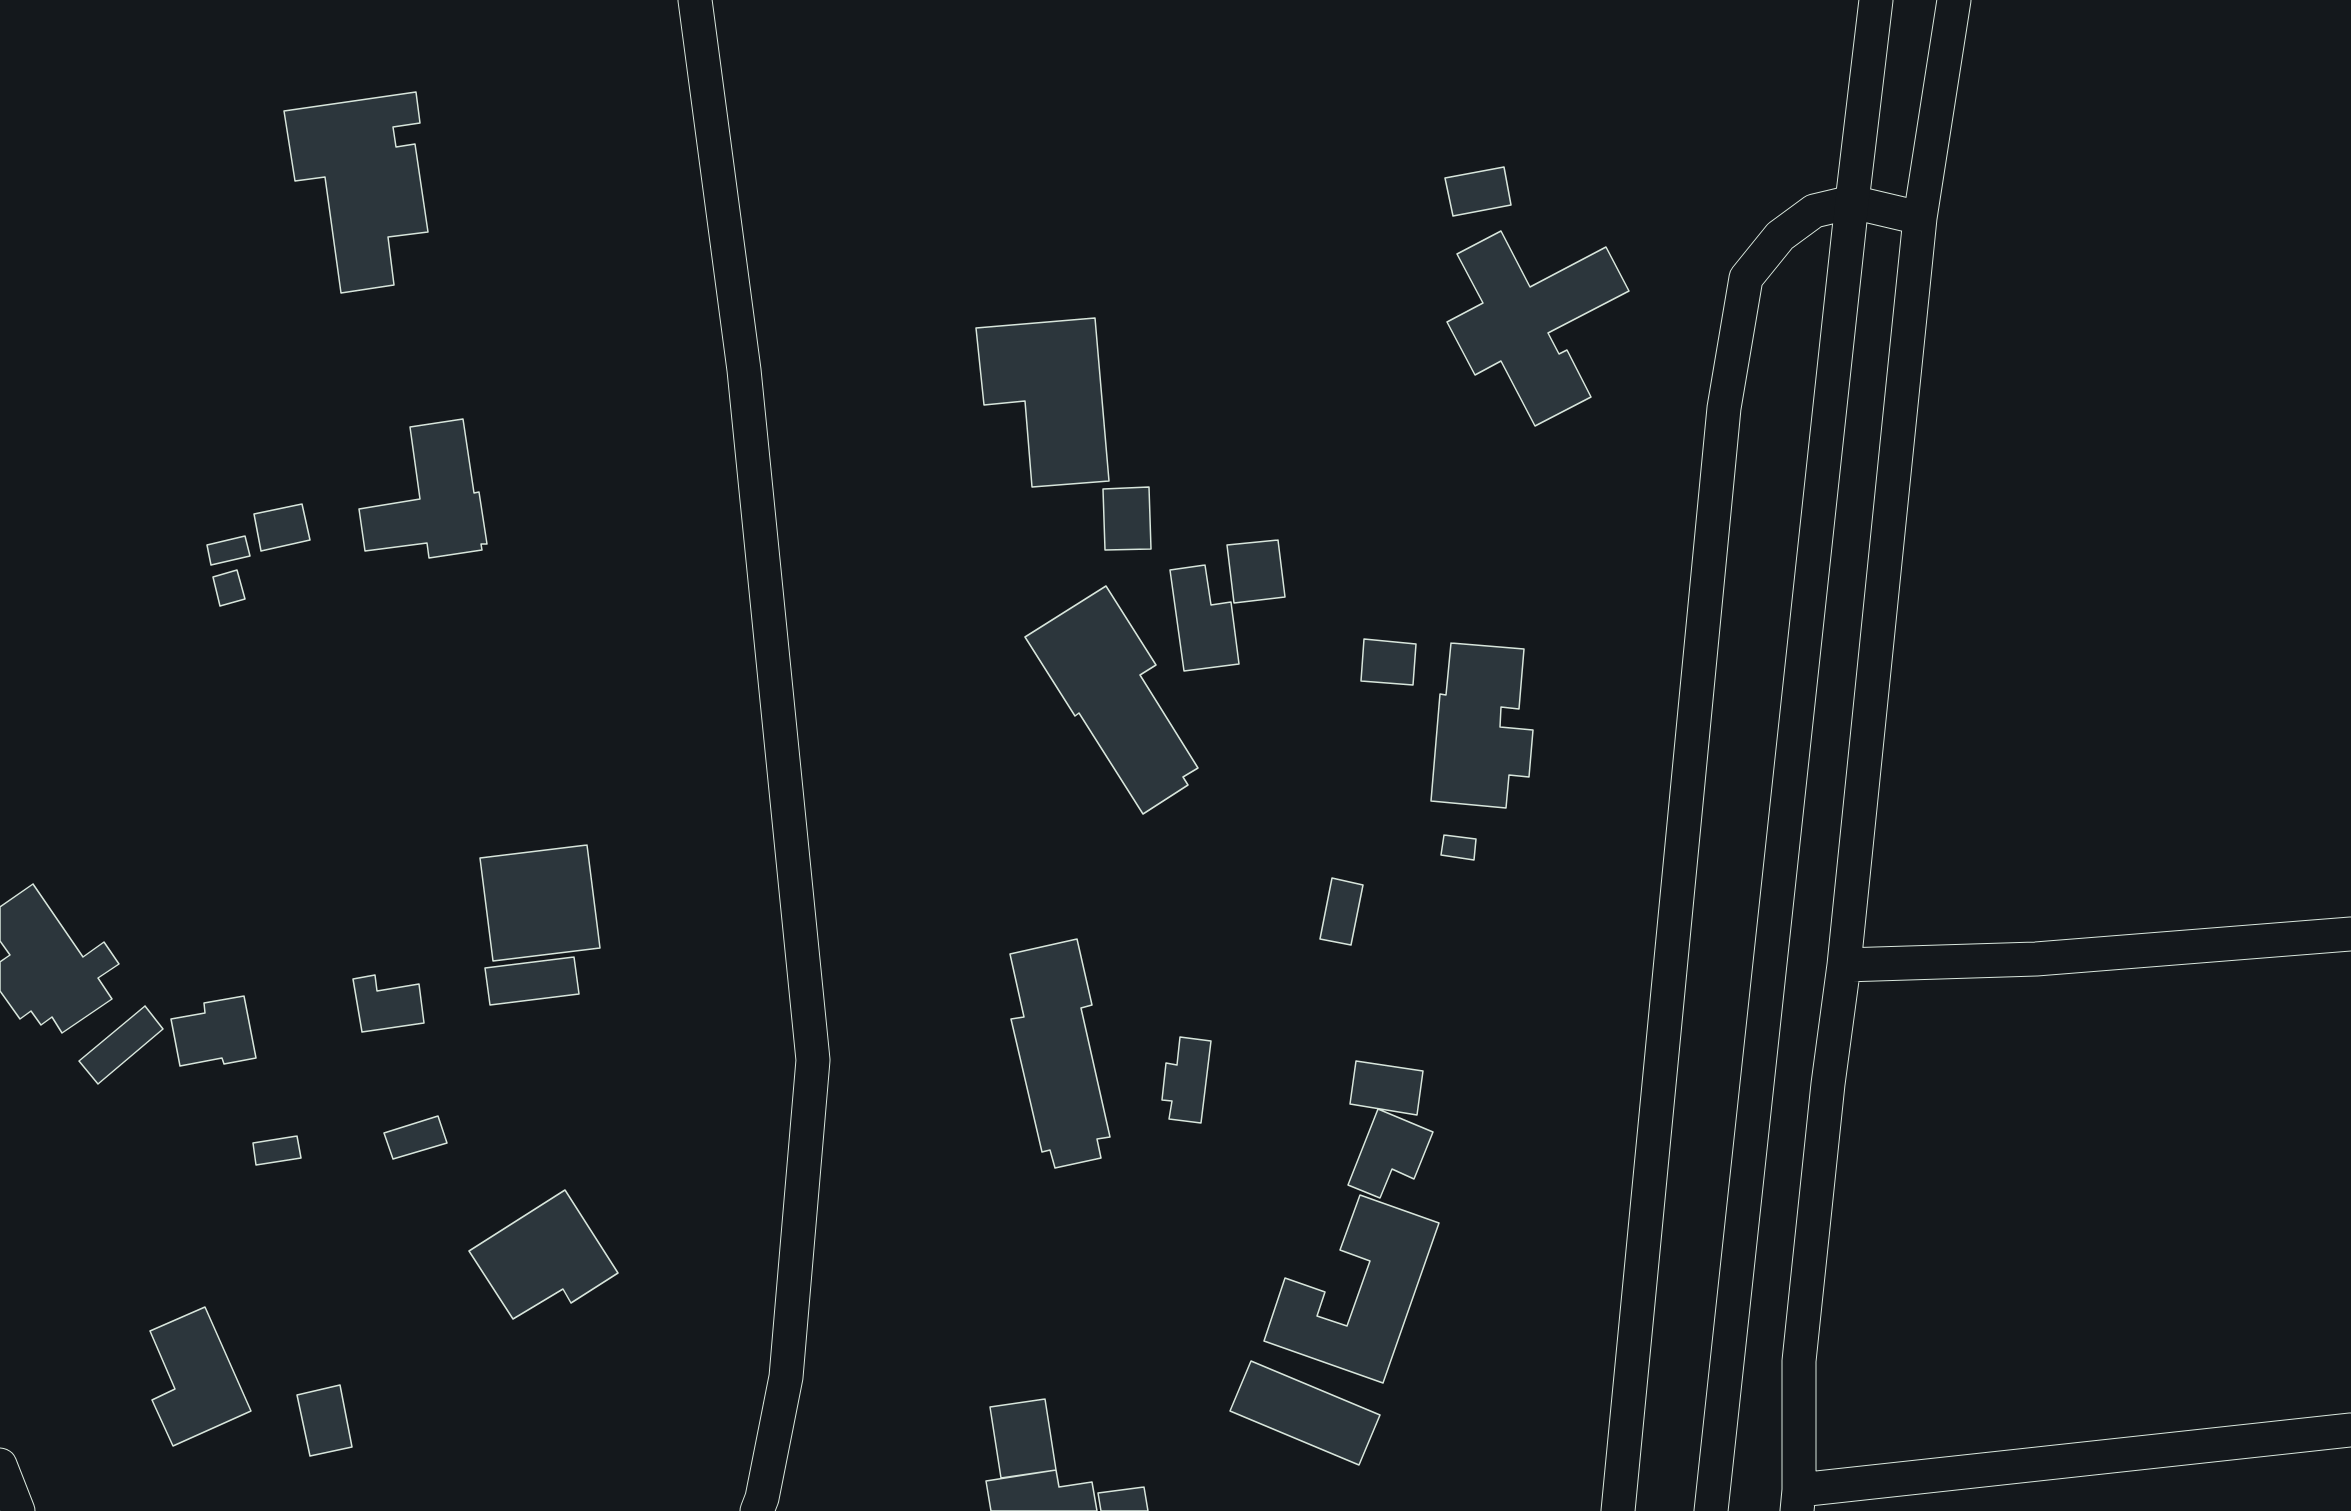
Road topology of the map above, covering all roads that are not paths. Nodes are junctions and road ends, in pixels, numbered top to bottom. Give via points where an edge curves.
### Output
1 (695, 0) edge
2 (1876, 0) edge
3 (1954, 0) edge
4 (1852, 202) junction
5 (1920, 218) junction
6 (2351, 934) edge
7 (1844, 965) junction
8 (2351, 1430) edge
9 (0, 1465) edge
10 (1798, 1500) edge
11 (18, 1511) edge
12 (757, 1511) edge
13 (1618, 1511) edge
14 (1711, 1511) edge

1 - 12 main road via 744,370 813,1060 786,1377
2 - 4 main road
3 - 5 main road
4 - 5 main road
4 - 13 main road via 1814,211 1779,236 1746,278 1724,408
4 - 14 main road
5 - 7 main road
6 - 7 main road via 2036,959
7 - 10 main road via 1799,1361
8 - 10 main road
9 - 11 main road

